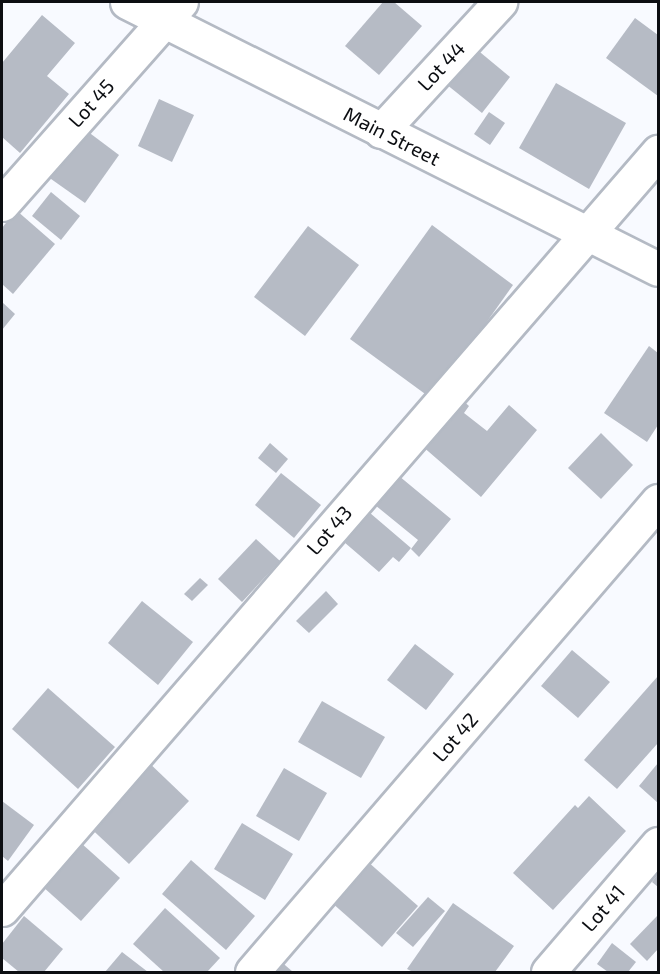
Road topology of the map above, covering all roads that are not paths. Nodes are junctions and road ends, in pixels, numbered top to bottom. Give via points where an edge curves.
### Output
1 (127, 2) edge
2 (501, 2) edge
3 (173, 11) edge
4 (381, 131) junction
5 (658, 152) edge
6 (2, 204) edge
7 (586, 234) junction
8 (658, 269) edge
9 (658, 501) edge
10 (658, 844) edge
11 (2, 909) edge
12 (252, 972) edge
13 (548, 972) edge

1 - 3 street, Main Street
2 - 4 street, Lot 44
3 - 4 street, Main Street
3 - 6 street, Lot 45
4 - 7 street, Main Street
5 - 7 street, Lot 43
7 - 8 street, Main Street
7 - 11 street, Lot 43
9 - 12 street, Lot 42
10 - 13 street, Lot 41

